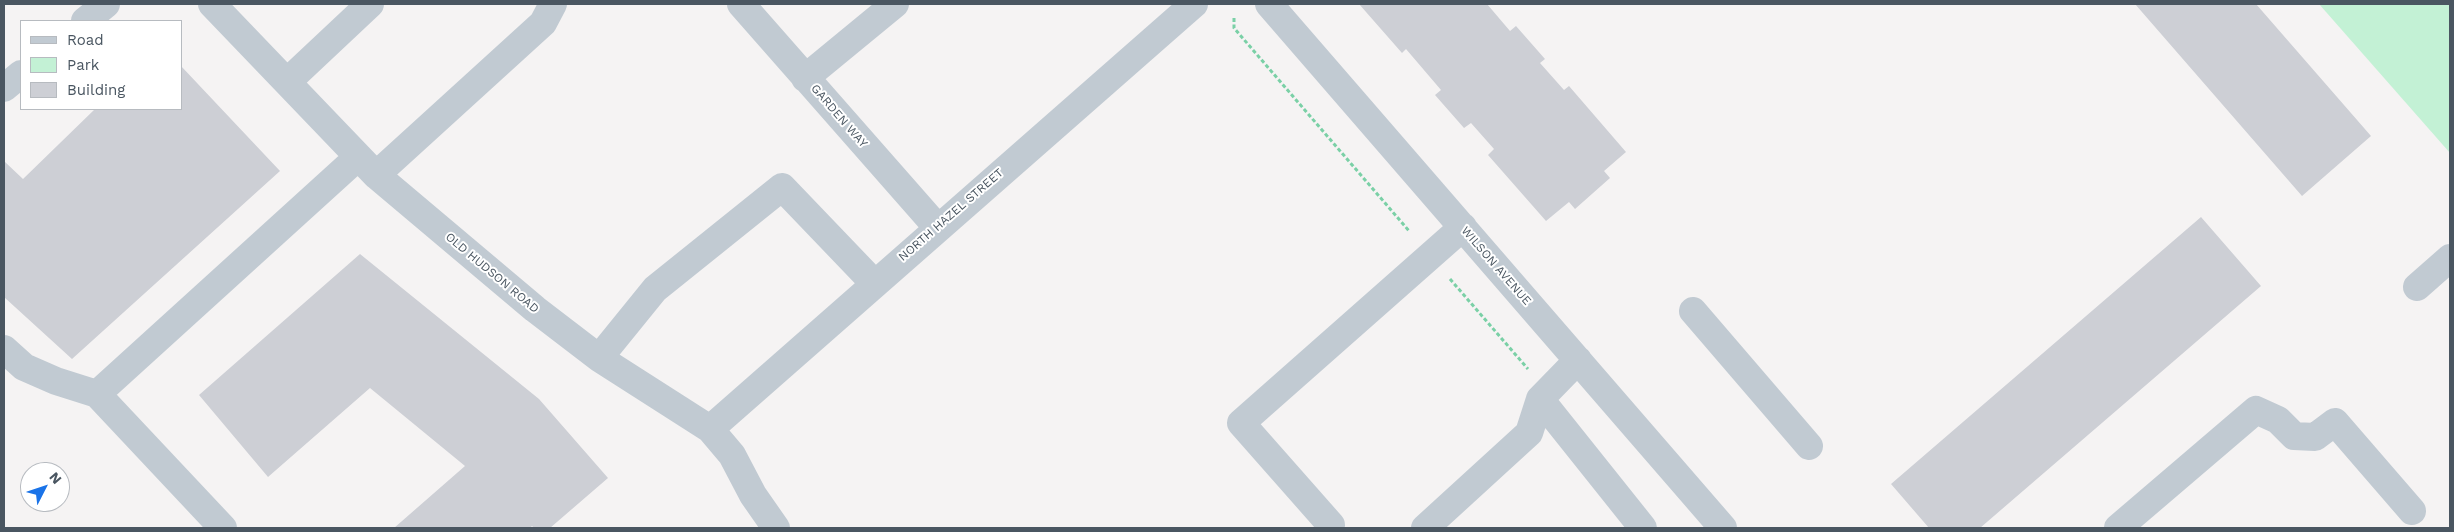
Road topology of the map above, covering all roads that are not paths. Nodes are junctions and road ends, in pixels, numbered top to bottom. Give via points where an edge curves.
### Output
1 (212, 4) edge
2 (370, 4) edge
3 (553, 4) edge
4 (740, 4) edge
5 (895, 4) edge
6 (1194, 4) edge
7 (1269, 4) edge
8 (20, 75) edge
9 (805, 78) junction
10 (287, 82) junction
11 (4, 88) edge
12 (367, 166) junction
13 (937, 227) junction
14 (1464, 227) junction
15 (2450, 258) edge
16 (874, 283) junction
17 (2417, 287) dead end
18 (1694, 311) dead end
19 (4, 350) edge
20 (599, 358) junction
21 (1578, 360) junction
22 (97, 394) junction
23 (1540, 399) junction
24 (710, 429) junction
25 (1809, 446) dead end
26 (2412, 511) dead end
27 (1331, 525) dead end
28 (223, 528) edge
29 (776, 528) edge
30 (1425, 528) edge
31 (1643, 528) edge
32 (1723, 528) edge
33 (2118, 528) edge

1 - 10 street, OLD HUDSON ROAD
2 - 10 street
3 - 12 street via 543,23
4 - 9 street, GARDEN WAY
5 - 9 street
6 - 13 street, NORTH HAZEL STREET
7 - 14 street, WILSON AVENUE
8 - 11 street
9 - 13 street, GARDEN WAY
10 - 12 street, OLD HUDSON ROAD
12 - 20 street, OLD HUDSON ROAD via 535,309
12 - 22 street
13 - 16 street, NORTH HAZEL STREET
14 - 21 street, WILSON AVENUE
14 - 27 street via 1241,423
15 - 17 street
16 - 20 street via 782,187 655,289
16 - 24 street, NORTH HAZEL STREET
18 - 25 street
19 - 22 street via 24,367
20 - 24 street, OLD HUDSON ROAD
21 - 23 street
21 - 32 street, WILSON AVENUE
22 - 28 street
23 - 30 street via 1528,433
23 - 31 street
24 - 29 street, OLD HUDSON ROAD via 732,455 753,495
26 - 33 street via 2335,422 2315,437 2294,436 2278,420 2256,410

